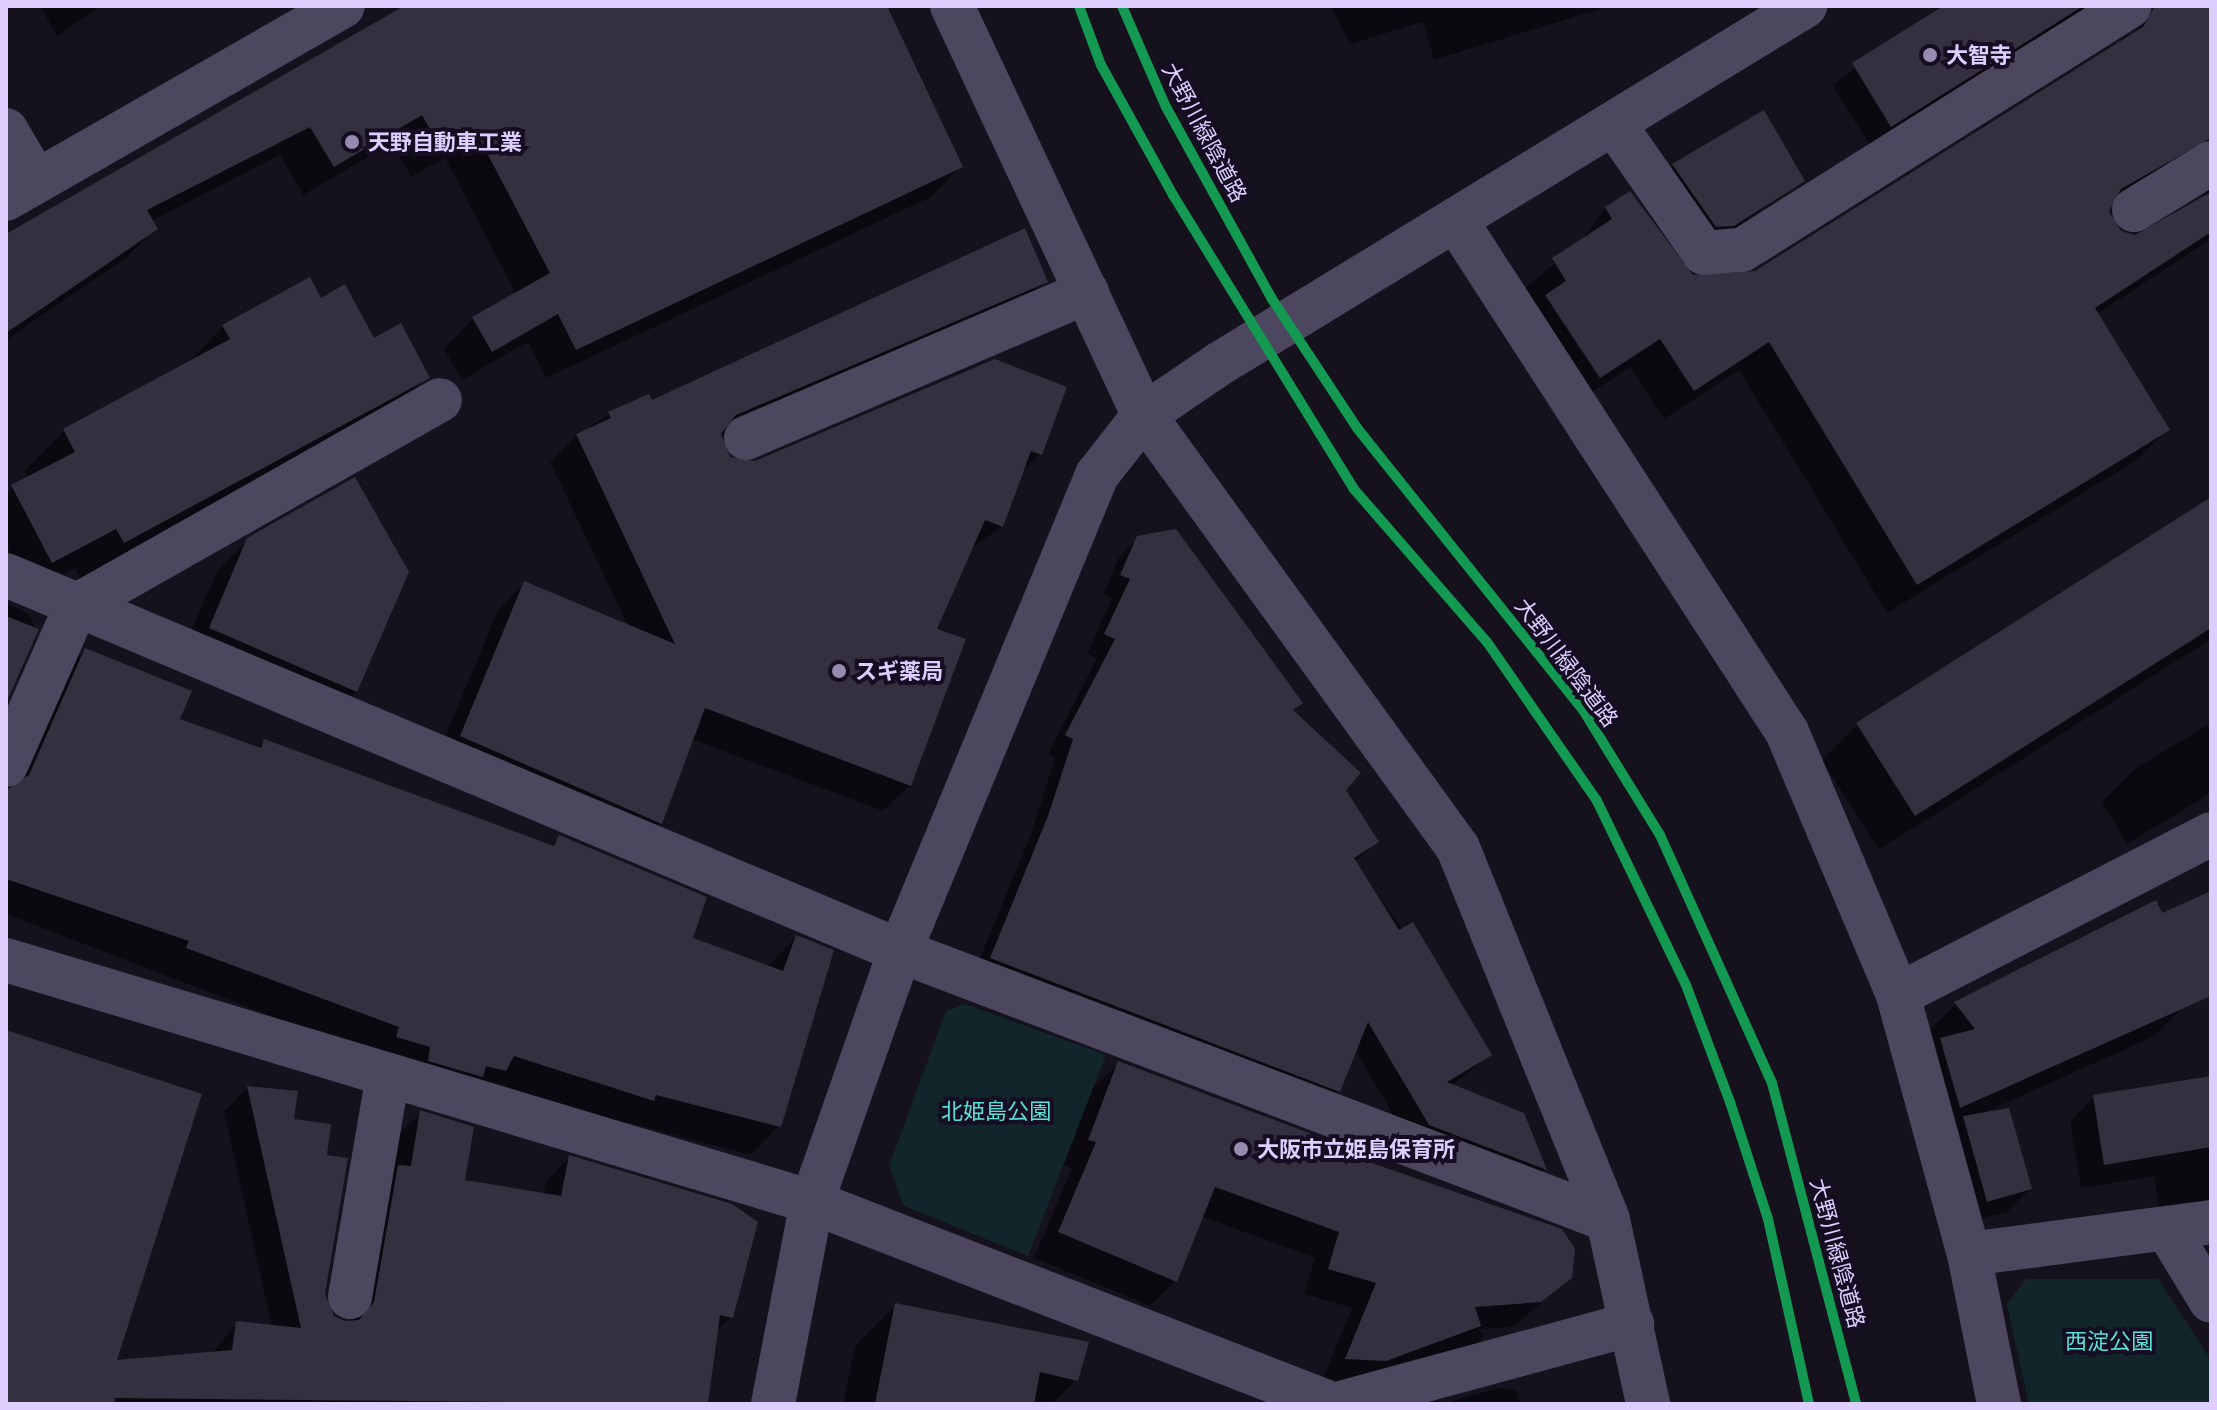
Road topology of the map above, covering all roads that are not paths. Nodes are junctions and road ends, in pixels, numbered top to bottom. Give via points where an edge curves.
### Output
1 (343, 6) edge
2 (952, 6) edge
3 (1805, 6) edge
4 (2130, 6) edge
5 (1614, 124) junction
6 (6, 130) edge
7 (2211, 163) edge
8 (21, 190) edge
9 (2134, 210) dead end
10 (1456, 221) junction
11 (1087, 292) junction
12 (440, 400) dead end
13 (1144, 415) junction
14 (746, 438) dead end
15 (6, 575) edge
16 (76, 606) junction
17 (6, 765) edge
18 (2211, 834) edge
19 (900, 951) junction
20 (6, 960) edge
21 (1898, 995) junction
22 (388, 1075) junction
23 (812, 1202) junction
24 (1608, 1220) junction
25 (2211, 1222) edge
26 (2167, 1229) junction
27 (1969, 1254) junction
28 (350, 1297) dead end
29 (2211, 1301) edge
30 (1632, 1324) junction
31 (773, 1404) edge
32 (1334, 1404) edge
33 (1648, 1404) edge
34 (1999, 1404) edge

1 - 8 street
2 - 11 street
3 - 5 street
4 - 5 street via 1742,250 1704,253
5 - 10 street
6 - 8 street
7 - 9 street
10 - 13 street
10 - 21 street via 1787,732
11 - 13 street
11 - 14 street
12 - 16 street
13 - 19 street via 1097,475
13 - 24 street via 1458,848
15 - 16 street
16 - 17 street
16 - 19 street
18 - 21 street
19 - 23 street
19 - 24 street
20 - 22 street
21 - 27 street
22 - 23 street
22 - 28 street
23 - 31 street
23 - 32 street
24 - 30 street
25 - 26 street
26 - 27 street
26 - 29 street
27 - 34 street
30 - 32 street
30 - 33 street

